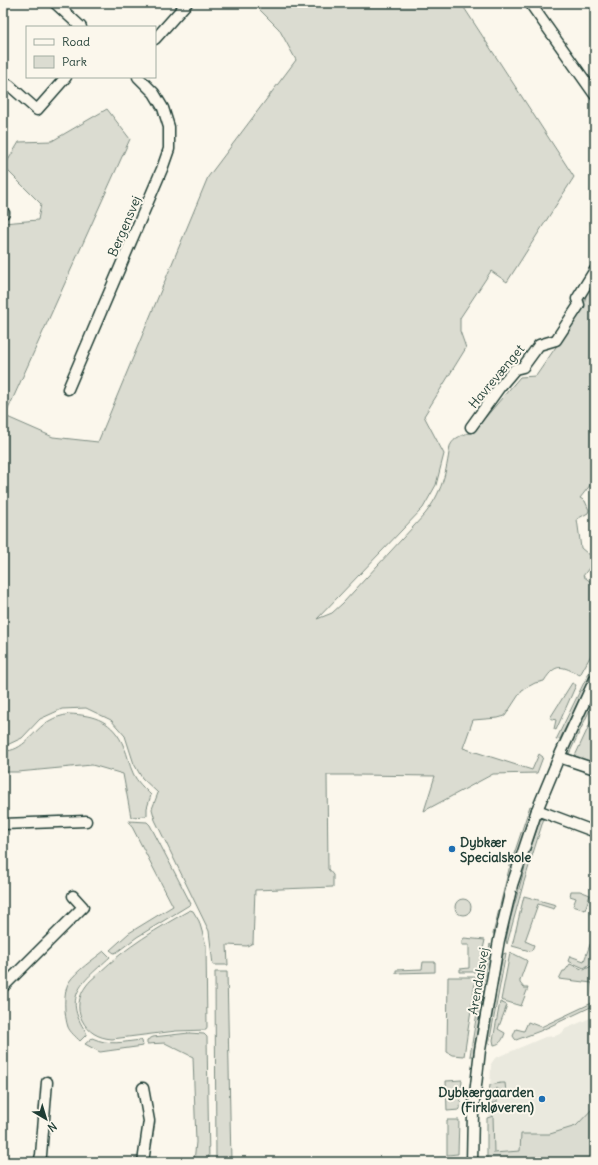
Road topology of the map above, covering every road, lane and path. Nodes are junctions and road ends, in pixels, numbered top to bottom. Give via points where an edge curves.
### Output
1 (56, 3) edge
2 (187, 3) edge
3 (530, 3) edge
4 (80, 26) edge
5 (156, 38) edge
6 (65, 78) edge
7 (139, 78) edge
8 (9, 85) dead end
9 (595, 95) edge
10 (595, 270) edge
11 (68, 389) dead end
12 (471, 427) dead end
13 (595, 679) edge
14 (559, 756) junction
15 (595, 769) edge
16 (537, 810) junction
17 (86, 821) dead end
18 (3, 824) edge
19 (595, 833) edge
20 (73, 896) dead end
21 (3, 987) edge
22 (48, 1082) dead end
23 (143, 1088) dead end
24 (39, 1162) edge
25 (143, 1162) edge
26 (472, 1162) edge

1 - 4 street
2 - 5 street
3 - 9 street
6 - 8 street via 37,110
7 - 11 street, Bergensvej via 154,93 163,108 169,127 169,149
10 - 12 street, Havrevænget via 577,299 579,306 556,340 539,344 523,367 515,369 499,388
13 - 14 street, Arendalsvej
14 - 15 street
14 - 16 street, Arendalsvej
16 - 19 street
16 - 26 street, Arendalsvej via 512,886 499,940 478,1062
17 - 18 street
20 - 21 street via 83,907
22 - 24 street
23 - 25 street via 149,1121

